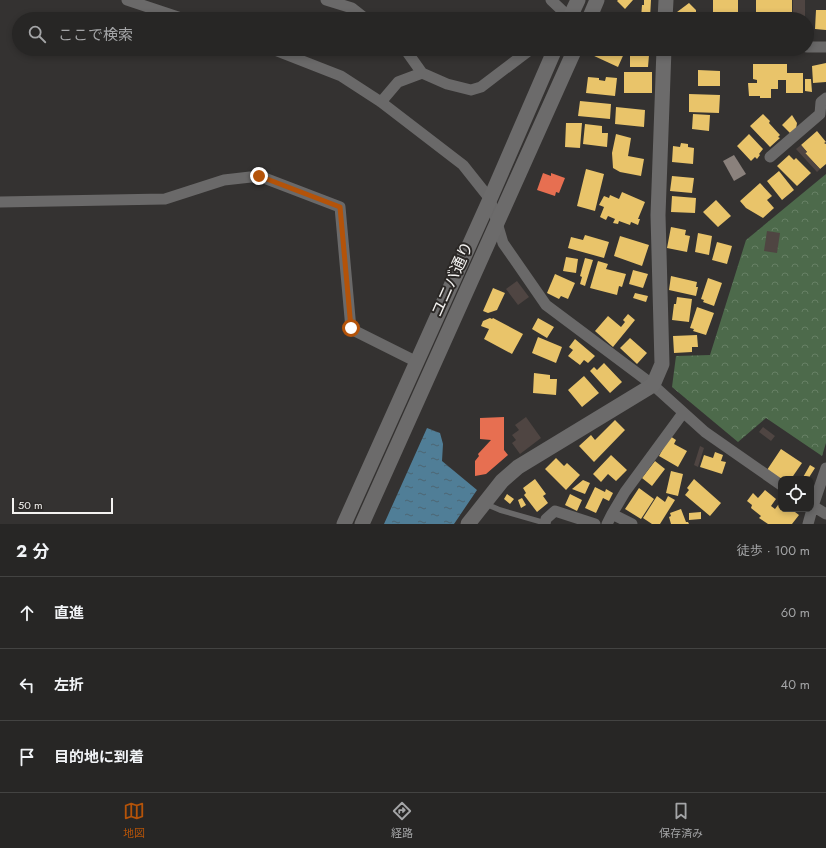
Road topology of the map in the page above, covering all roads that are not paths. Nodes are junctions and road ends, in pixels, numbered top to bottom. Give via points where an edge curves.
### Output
1 (127, 0) edge
2 (326, 0) edge
3 (551, 0) edge
4 (578, 0) edge
5 (597, 0) edge
6 (666, 0) edge
7 (163, 12) edge
8 (357, 12) edge
9 (564, 12) edge
10 (573, 12) edge
11 (592, 12) edge
12 (665, 12) edge
13 (814, 47) edge
14 (826, 47) edge
15 (290, 56) edge
16 (410, 56) edge
17 (522, 56) edge
18 (552, 56) edge
19 (572, 56) edge
20 (664, 56) edge
21 (422, 73) junction
22 (826, 98) edge
23 (381, 102) junction
24 (770, 157) dead end
25 (490, 199) junction
26 (0, 202) edge
27 (497, 223) junction
28 (417, 362) junction
29 (654, 385) junction
30 (683, 413) junction
31 (826, 468) edge
32 (778, 483) edge
33 (814, 500) edge
34 (484, 503) junction
35 (814, 506) edge
36 (811, 512) edge
37 (826, 514) edge
38 (610, 519) edge
39 (545, 523) edge
40 (344, 524) edge
41 (362, 524) edge
42 (468, 524) edge
43 (594, 524) edge
44 (632, 524) edge
45 (808, 524) edge

1 - 7 street
2 - 8 street
3 - 9 street
4 - 10 street
5 - 11 street
6 - 12 street
13 - 14 street
15 - 23 street via 341,76
16 - 21 street
17 - 21 street via 481,87 471,90 447,84
18 - 25 street, ユニバ通り
19 - 27 street, ユニバ通り
20 - 29 street via 658,215 662,364
21 - 23 street via 398,82
22 - 24 street via 821,102 820,114
23 - 25 street via 464,166
25 - 27 street
25 - 28 street, ユニバ通り
26 - 28 street via 165,199 224,180 259,176 340,207 351,328
27 - 29 street via 503,243 546,305
27 - 41 street, ユニバ通り
28 - 40 street, ユニバ通り
29 - 30 street
29 - 34 street via 518,467 502,481
30 - 32 street via 705,432
30 - 38 street via 625,492
31 - 33 street
34 - 39 lane
34 - 42 street
35 - 37 street
36 - 45 street
38 - 44 street
39 - 43 street via 555,511

